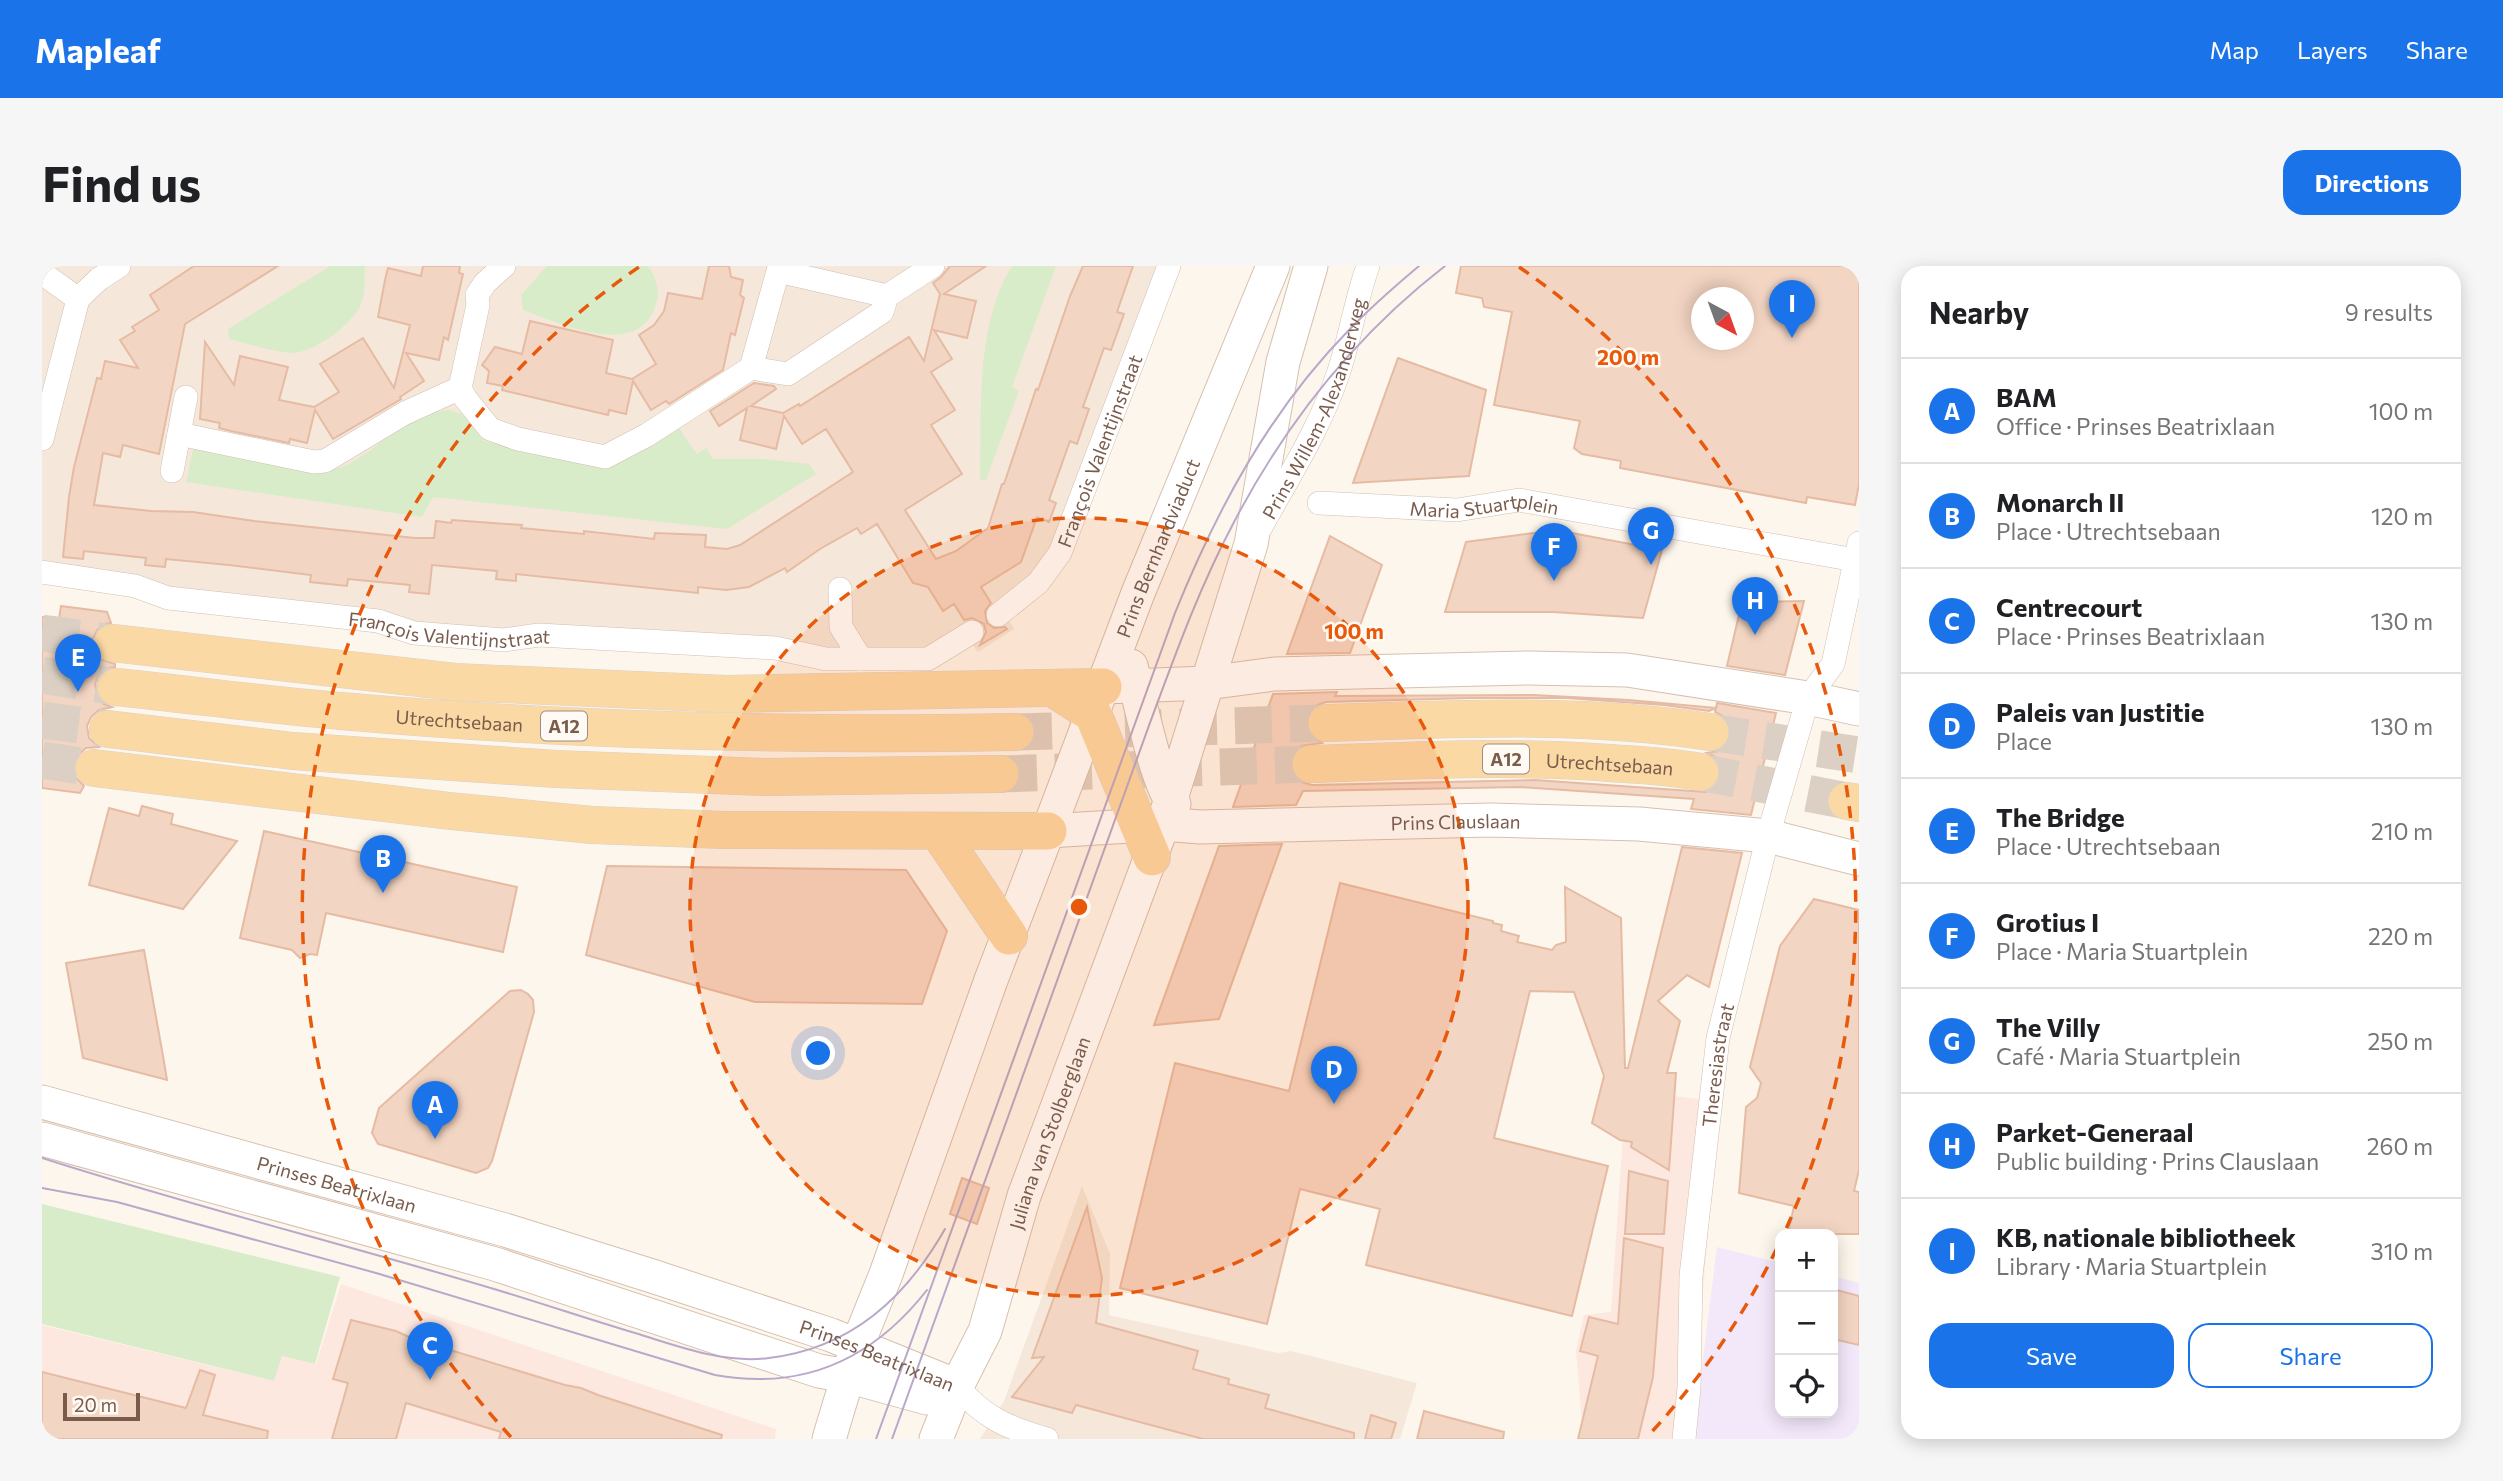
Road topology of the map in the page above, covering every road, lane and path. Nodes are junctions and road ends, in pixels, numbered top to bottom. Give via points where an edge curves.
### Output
1 (120, 266) edge
2 (504, 266) edge
3 (933, 266) edge
4 (1169, 266) edge
5 (1273, 266) edge
6 (1311, 266) edge
7 (1368, 266) edge
8 (776, 269) edge
9 (42, 273) edge
10 (887, 296) junction
11 (78, 299) junction
12 (751, 368) junction
13 (460, 388) junction
14 (186, 397) dead end
15 (47, 399) edge
16 (179, 434) junction
17 (42, 439) edge
18 (172, 471) dead end
19 (1319, 503) dead end
20 (1251, 544) junction
21 (1857, 552) edge
22 (42, 572) edge
23 (840, 589) dead end
24 (998, 615) dead end
25 (972, 632) dead end
26 (113, 643) tunnel mouth
27 (861, 659) junction
28 (1207, 683) junction
29 (116, 687) tunnel mouth
30 (1111, 696) junction
31 (1808, 698) junction
32 (1859, 709) edge
33 (1326, 723) tunnel mouth
34 (108, 729) tunnel mouth
35 (1015, 732) tunnel mouth
36 (1710, 732) tunnel mouth
37 (1311, 764) tunnel mouth
38 (94, 768) tunnel mouth
39 (1700, 772) tunnel mouth
40 (1000, 774) tunnel mouth
41 (1156, 827) junction
42 (938, 831) junction
43 (1048, 831) junction
44 (1768, 836) junction
45 (1859, 859) edge
46 (1009, 936) junction
47 (42, 1102) edge
48 (42, 1139) edge
49 (852, 1361) junction
50 (957, 1386) junction
51 (829, 1439) edge
52 (936, 1439) edge
53 (1047, 1439) edge
54 (1684, 1439) edge

1 - 11 street
2 - 13 street via 477,295
3 - 10 street
4 - 24 street, François Valentijnstraat via 1060,553 1038,583
5 - 30 street, Prins Bernhardviaduct via 1123,634
6 - 20 street via 1283,362
7 - 20 street, Prins Willem-Alexanderweg via 1338,374 1315,429
8 - 10 street
8 - 12 street
9 - 11 street
10 - 12 street via 882,312 788,374
11 - 15 street
12 - 13 street via 605,457 491,429
13 - 16 street via 405,413 325,461
14 - 16 street
15 - 17 street
16 - 18 street
19 - 21 street, Maria Stuartplein via 1457,510 1519,500
20 - 28 street
21 - 31 street via 1833,664
22 - 27 street, François Valentijnstraat via 135,586 168,598 378,621 414,633 747,647 826,659
23 - 27 street via 841,627
25 - 27 street, François Valentijnstraat via 928,659
26 - 30 main road via 468,682 727,694 1054,689
28 - 30 street
28 - 31 street via 1274,674 1627,670
28 - 41 street
29 - 35 main road, Utrechtsebaan / A12 via 352,712 552,726 750,733
30 - 41 main road
30 - 41 street via 1161,779
30 - 43 street, Prins Bernhardviaduct
31 - 32 street
31 - 44 street, Theresiastraat
33 - 36 main road, Utrechtsebaan / A12 via 1572,720
34 - 40 main road, A12 via 347,756 556,769 765,777
37 - 39 main road, Utrechtsebaan / A12 via 1497,758
38 - 42 main road via 592,825 724,831
41 - 43 street, Prins Clauslaan
41 - 44 street, Prins Clauslaan via 1491,820 1639,824
41 - 50 street, Juliana van Stolberglaan via 1024,1196 985,1331
42 - 43 main road
42 - 46 main road
43 - 46 street
44 - 45 street, Prins Clauslaan
44 - 54 street, Theresiastraat via 1718,1038 1691,1276
46 - 49 street
47 - 49 street, Prinses Beatrixlaan via 505,1230 665,1280
48 - 49 street, Prinses Beatrixlaan via 495,1264 819,1371
49 - 50 street, Prinses Beatrixlaan
49 - 51 street
50 - 52 street, Juliana van Stolberglaan
50 - 53 street via 989,1418

